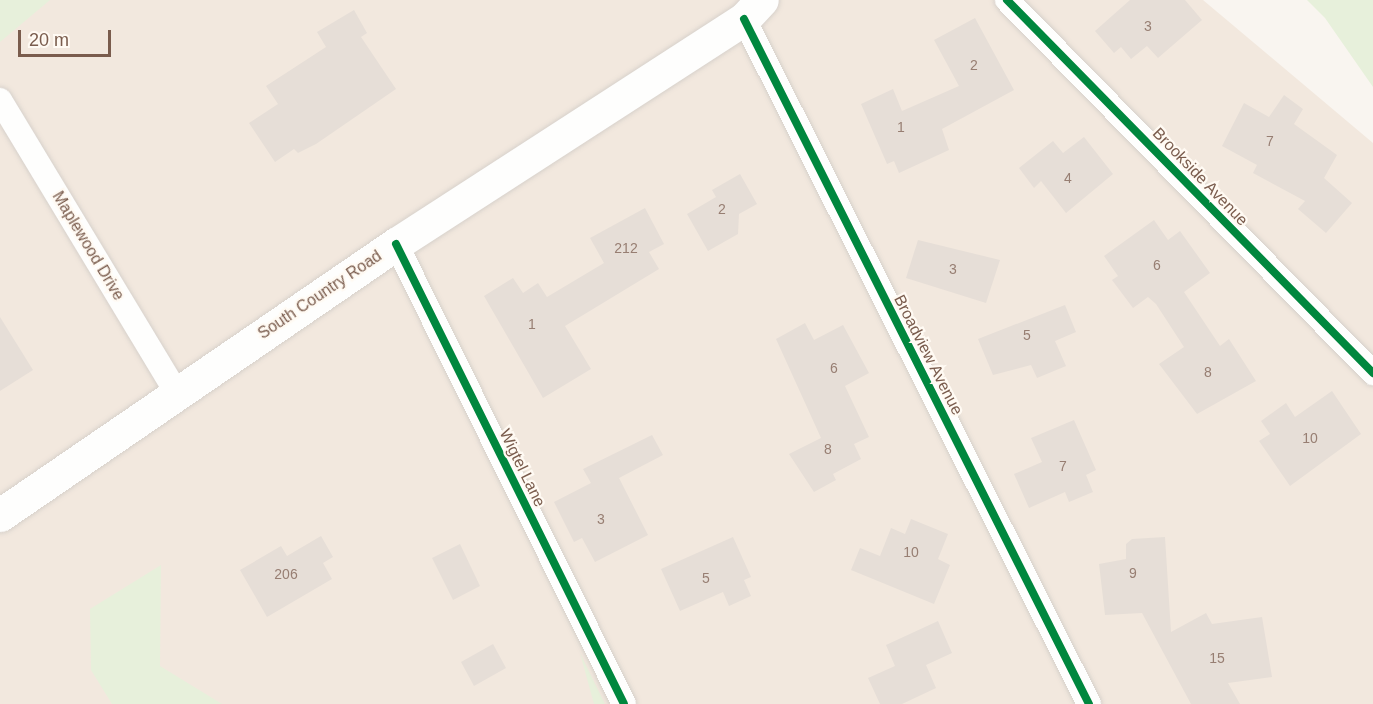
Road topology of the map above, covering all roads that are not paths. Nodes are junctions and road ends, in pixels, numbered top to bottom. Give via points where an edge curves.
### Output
1 (1007, 0) edge
2 (753, 9) edge
3 (0, 100) edge
4 (396, 244) junction
5 (1373, 373) edge
6 (176, 392) junction
7 (0, 515) edge
8 (624, 704) edge
9 (1089, 704) edge

1 - 5 street, Brookside Avenue
2 - 4 main road, South Country Road
2 - 9 street, Broadview Avenue
3 - 6 street, Maplewood Drive
4 - 6 main road, South Country Road
4 - 8 street, Wigtel Lane
6 - 7 main road, South Country Road

